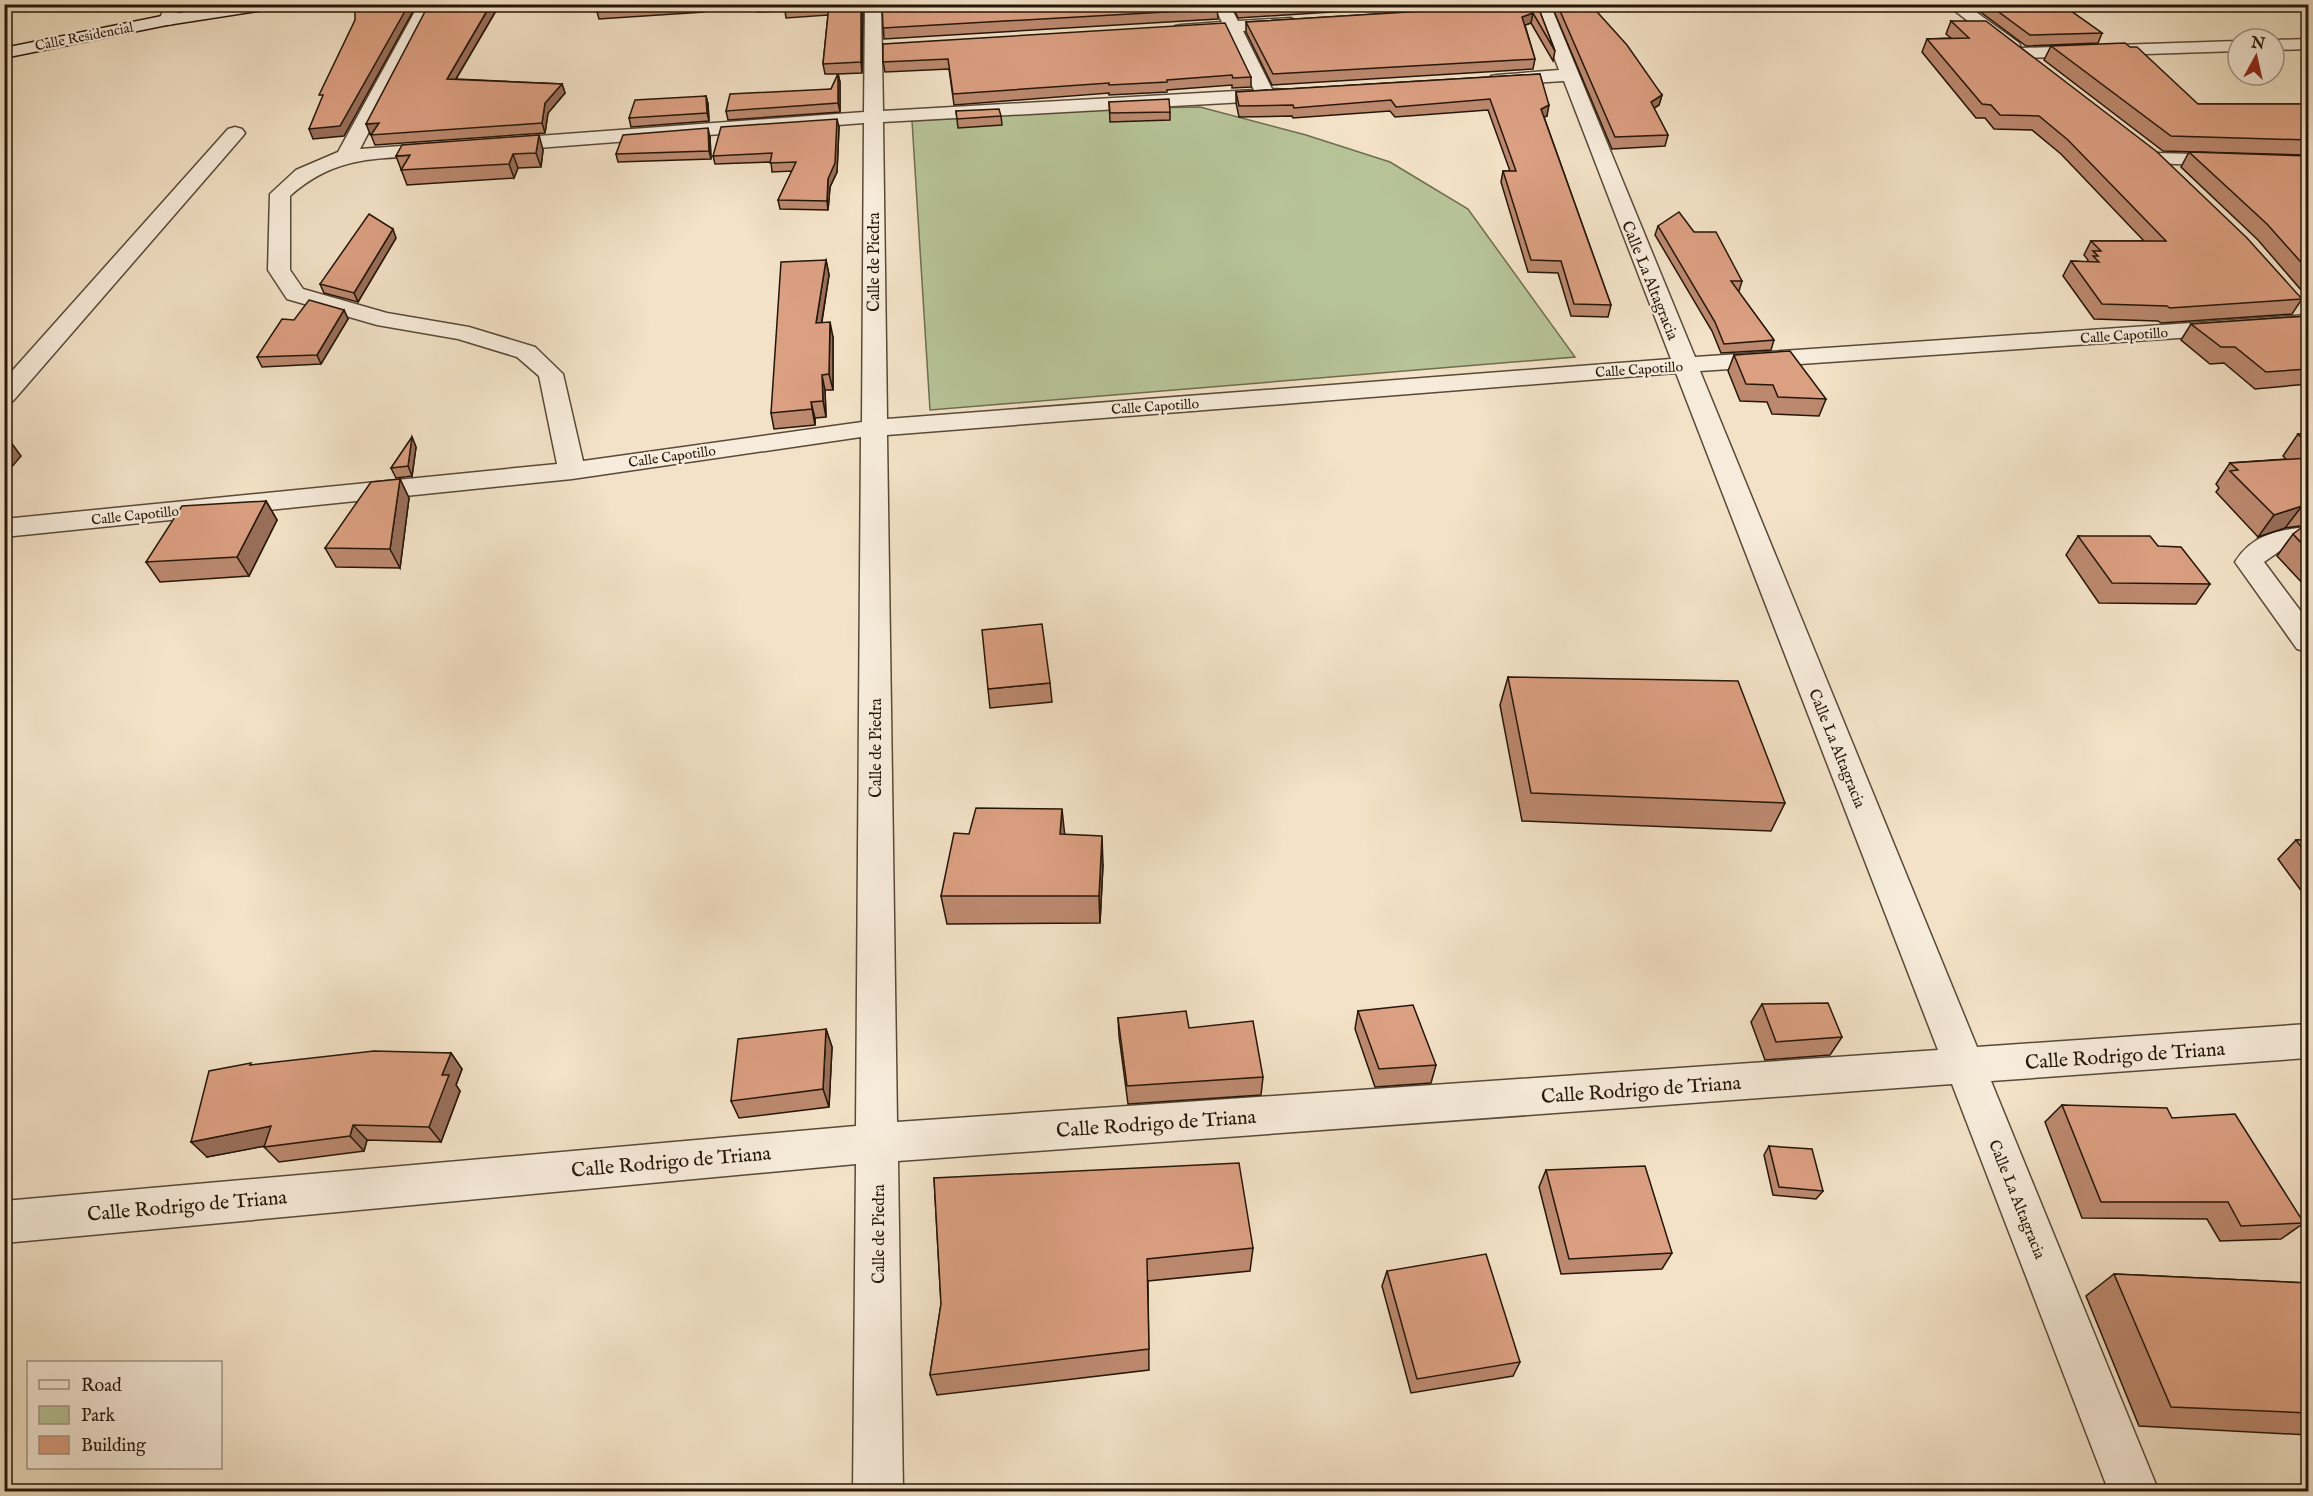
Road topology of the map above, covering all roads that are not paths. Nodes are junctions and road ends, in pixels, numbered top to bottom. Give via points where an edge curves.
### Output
1 (271, 4) edge
2 (427, 4) edge
3 (873, 4) edge
4 (1222, 4) edge
5 (1954, 4) edge
6 (1538, 6) edge
7 (171, 12) edge
8 (1304, 22) edge
9 (1233, 27) junction
10 (1161, 31) edge
11 (2308, 44) edge
12 (2286, 45) edge
13 (2226, 46) edge
14 (4, 52) edge
15 (2021, 53) junction
16 (2048, 74) edge
17 (1570, 75) junction
18 (1476, 81) edge
19 (1301, 92) edge
20 (1266, 94) junction
21 (873, 117) junction
22 (235, 133) dead end
23 (2139, 145) edge
24 (346, 156) junction
25 (2157, 159) junction
26 (2308, 163) edge
27 (2174, 175) edge
28 (2306, 314) edge
29 (1685, 365) junction
30 (4, 396) edge
31 (873, 428) junction
32 (572, 471) junction
33 (4, 528) edge
34 (2308, 536) edge
35 (2308, 642) edge
36 (2308, 1041) edge
37 (1965, 1066) junction
38 (878, 1143) junction
39 (4, 1222) edge
40 (878, 1491) edge
41 (2134, 1491) edge

1 - 7 street, Calle Residencial
2 - 24 street
3 - 21 street, Calle de Piedra via 880,47
4 - 9 street
5 - 15 street
6 - 17 street, Calle La Altagracia
7 - 14 street, Calle Residencial
8 - 9 street
9 - 10 street
9 - 20 street
11 - 12 street
13 - 15 street
15 - 16 street
17 - 18 street
17 - 29 street, Calle La Altagracia
19 - 20 street
20 - 21 street
21 - 24 street
21 - 31 street, Calle de Piedra
22 - 30 street
23 - 25 street
24 - 32 street via 303,174 280,194 279,270 295,294 385,320 461,332 526,352 551,374
25 - 26 street
25 - 27 street
28 - 29 street, Calle Capotillo
29 - 31 street, Calle Capotillo
29 - 37 street, Calle La Altagracia
31 - 32 street, Calle Capotillo
31 - 38 street, Calle de Piedra
32 - 33 street, Calle Capotillo
34 - 35 street via 2285,537 2259,547 2249,562
36 - 37 street, Calle Rodrigo de Triana
37 - 38 street, Calle Rodrigo de Triana
37 - 41 street, Calle La Altagracia
38 - 39 street, Calle Rodrigo de Triana
38 - 40 street, Calle de Piedra

